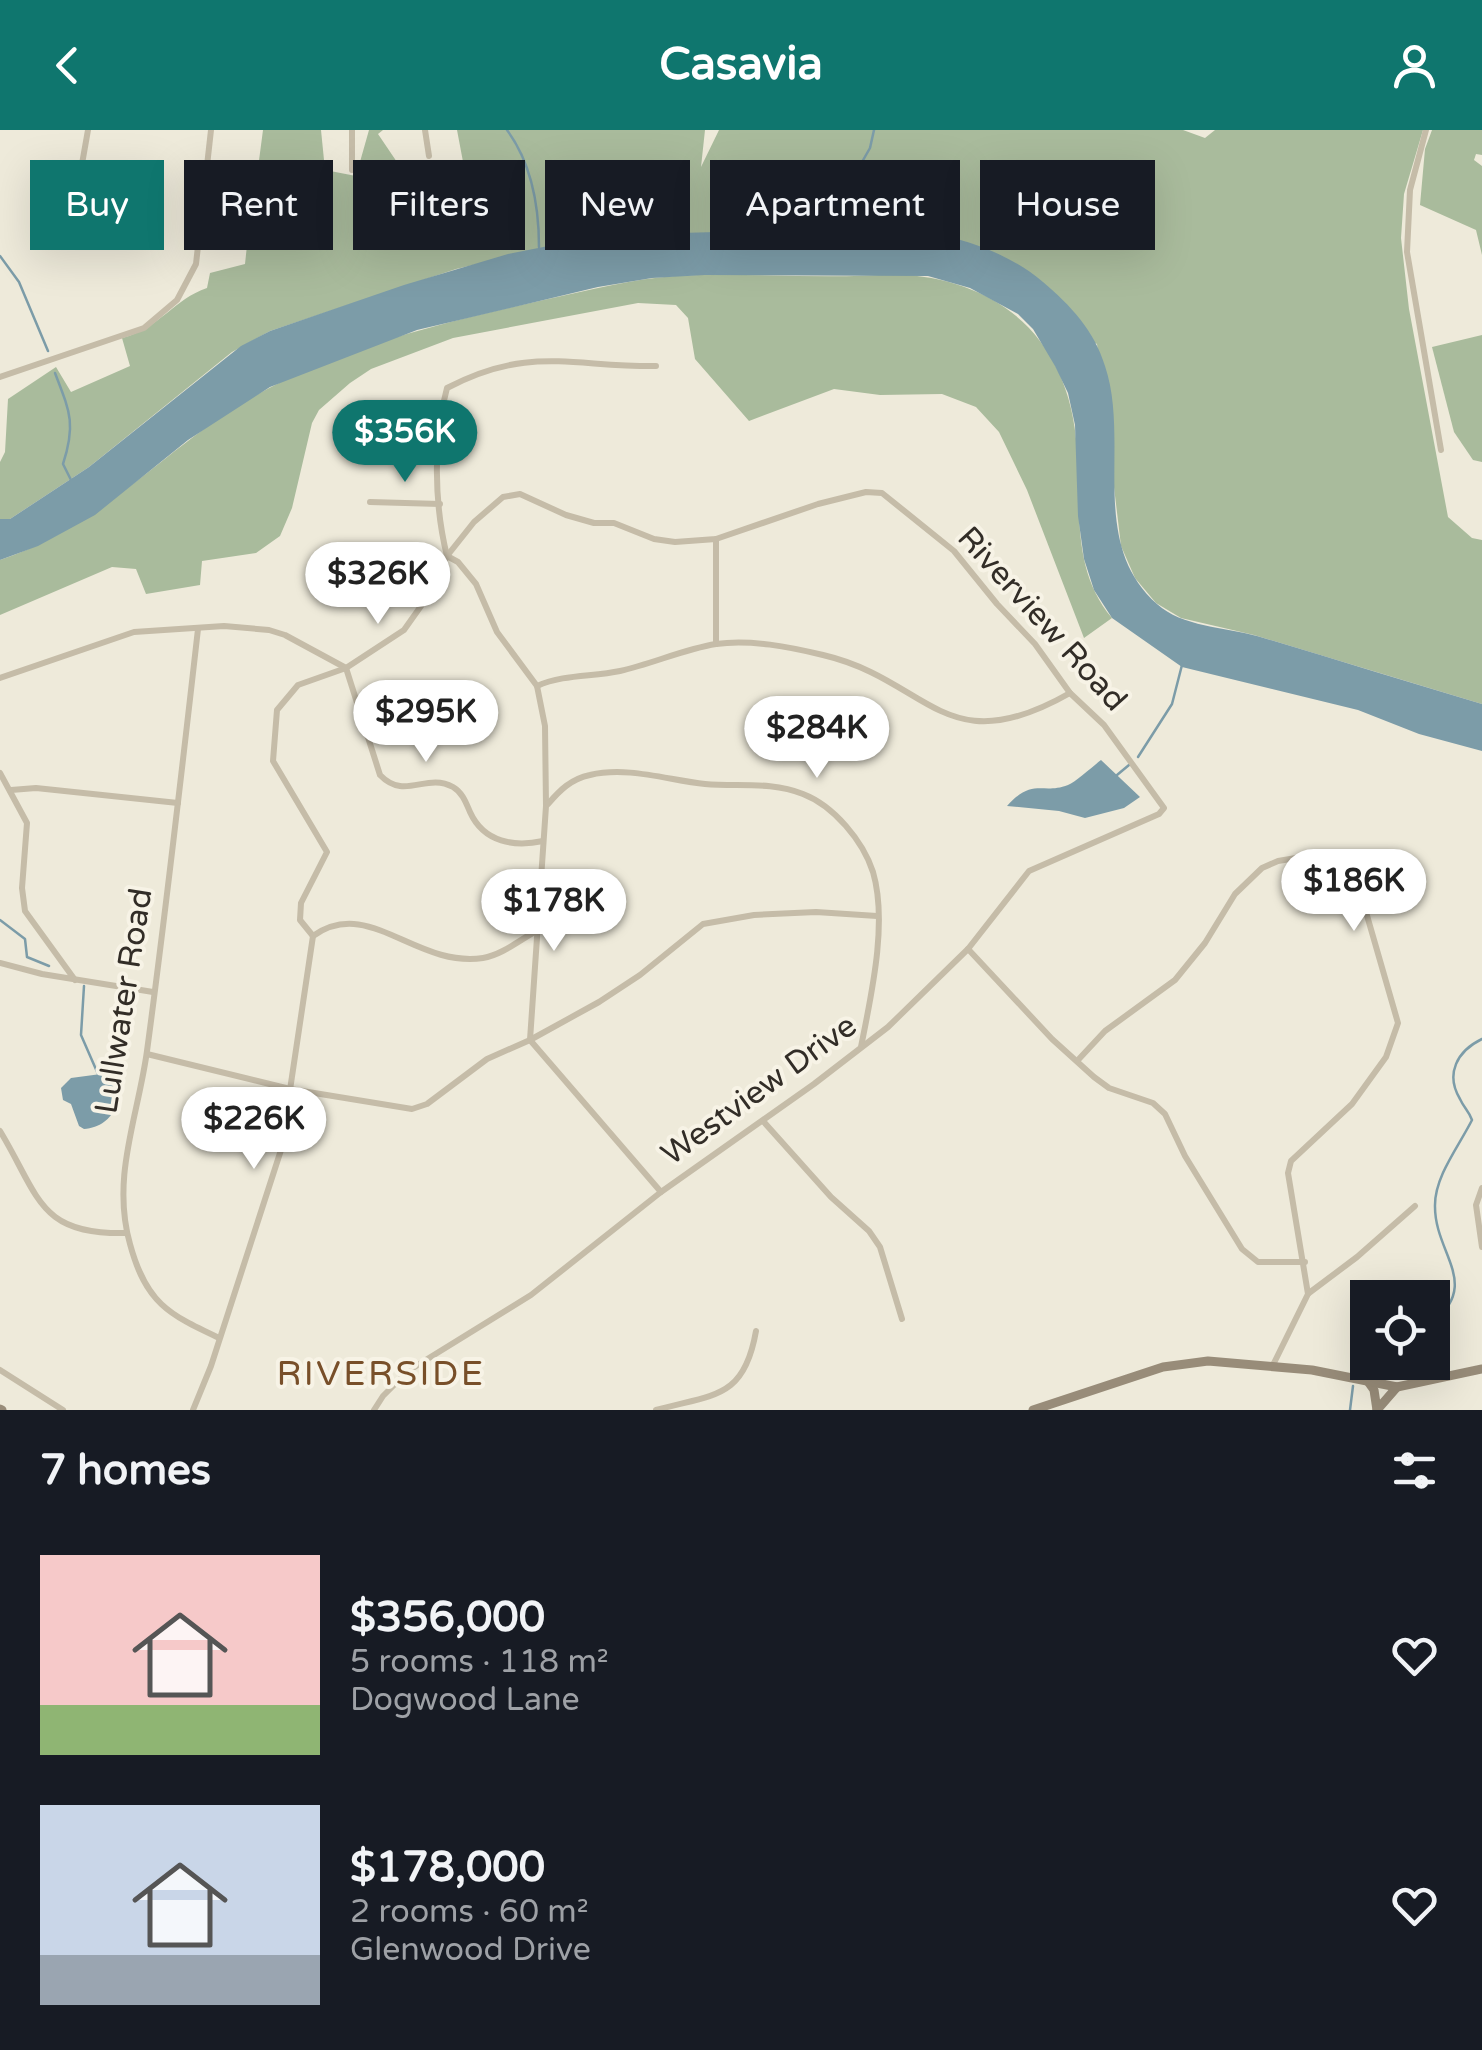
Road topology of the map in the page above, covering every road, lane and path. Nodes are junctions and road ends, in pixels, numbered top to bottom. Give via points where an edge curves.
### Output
1 (88, 130) edge
2 (212, 130) edge
3 (352, 130) edge
4 (426, 130) edge
5 (1426, 130) edge
6 (429, 156) dead end
7 (83, 160) edge
8 (352, 170) dead end
9 (656, 366) dead end
10 (0, 377) edge
11 (1441, 450) dead end
12 (370, 502) dead end
13 (440, 504) junction
14 (716, 539) junction
15 (447, 556) junction
16 (198, 629) junction
17 (716, 644) junction
18 (346, 668) junction
19 (0, 678) edge
20 (538, 686) junction
21 (1070, 693) junction
22 (0, 772) edge
23 (11, 790) junction
24 (178, 803) junction
25 (546, 806) junction
26 (1164, 808) joint
27 (544, 841) junction
28 (878, 916) junction
29 (539, 930) junction
30 (313, 936) junction
31 (968, 949) junction
32 (0, 962) edge
33 (74, 980) junction
34 (153, 992) junction
35 (530, 1040) junction
36 (861, 1048) junction
37 (146, 1054) junction
38 (1078, 1060) junction
39 (290, 1089) junction
40 (763, 1120) junction
41 (0, 1131) edge
42 (1482, 1188) edge
43 (661, 1192) junction
44 (1415, 1206) dead end
45 (127, 1234) junction
46 (1482, 1247) edge
47 (1305, 1262) junction
48 (1308, 1294) junction
49 (902, 1319) dead end
50 (756, 1331) dead end
51 (219, 1338) junction
52 (1273, 1365) junction
53 (1482, 1369) edge
54 (0, 1370) edge
55 (1368, 1382) junction
56 (1397, 1387) junction
57 (63, 1410) edge
58 (194, 1410) edge
59 (374, 1410) edge
60 (656, 1410) edge
61 (1033, 1410) edge
62 (1377, 1410) edge

1 - 7 street
2 - 10 street via 196,264 184,292 144,328
3 - 8 street
4 - 6 street
5 - 11 street via 1410,190 1407,252
9 - 13 street via 559,359 498,365 447,388 440,414
12 - 13 street
13 - 15 street
14 - 15 street, Riverview Road via 654,539 566,515 520,494 486,508
14 - 17 street
14 - 21 street, Riverview Road via 818,504 882,493 954,551
15 - 18 street, Riverview Road via 404,630
15 - 20 street via 476,584 498,632
16 - 18 street via 269,630
16 - 19 street via 134,632
16 - 24 street, Lullwater Road
17 - 20 street
17 - 21 street via 825,655 966,720 1004,720
18 - 27 street via 385,780 404,788 451,786 488,834 518,846
18 - 30 street, Riverview Road via 298,685 285,696 273,726 272,761 326,852 301,902 300,920
20 - 25 street
21 - 26 street, Riverview Road via 1104,725
22 - 23 street
23 - 24 street
23 - 33 street via 27,824 25,910
24 - 34 street, Lullwater Road
25 - 27 street
25 - 28 street via 570,782 606,772 779,786 804,794 834,815 860,847 873,873
26 - 31 street, Westview Drive via 1029,870
27 - 29 street
28 - 35 street via 816,912 712,920 640,976
28 - 36 street
29 - 30 street via 497,954 469,958 434,955 365,924 336,922
29 - 35 street
30 - 39 street, Riverview Road
31 - 36 street, Westview Drive
31 - 38 street
32 - 33 street
33 - 34 street
34 - 37 street, Lullwater Road
35 - 39 street via 487,1059 412,1109
35 - 43 street
36 - 40 street, Westview Drive
37 - 39 street
37 - 45 street, Lullwater Road via 123,1164
38 - 47 street via 1109,1088 1165,1114 1242,1249 1258,1262
38 - 47 street via 1175,980 1235,894 1262,868 1296,858 1345,880 1366,912 1398,1024 1386,1057 1352,1104 1291,1161
39 - 51 street, Riverview Road via 281,1150
40 - 43 street, Westview Drive
40 - 49 street via 869,1231
41 - 45 street via 51,1216 90,1234
42 - 46 street via 1476,1204
43 - 59 street, Westview Drive via 530,1296 408,1371
44 - 48 street
45 - 51 street, Lullwater Road via 159,1304
47 - 48 street
48 - 52 street
50 - 60 street via 743,1375 727,1388
51 - 58 street, Riverview Road
52 - 55 main road
52 - 61 main road via 1208,1361 1163,1368
53 - 56 main road
54 - 57 street
55 - 56 main road
55 - 62 main road
56 - 62 main road

